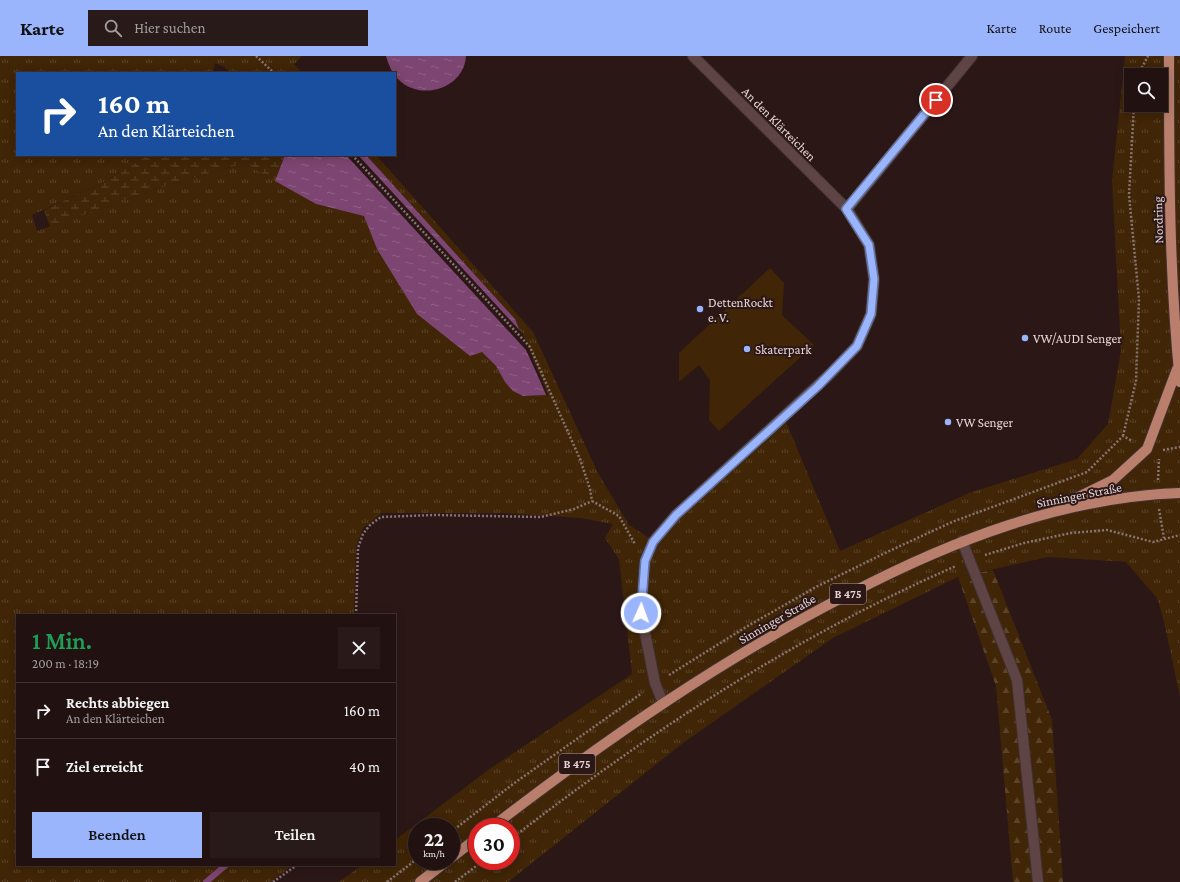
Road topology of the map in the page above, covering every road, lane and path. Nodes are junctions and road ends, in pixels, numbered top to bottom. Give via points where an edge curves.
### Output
1 (257, 56) edge
2 (693, 56) edge
3 (972, 56) edge
4 (1148, 56) edge
5 (1169, 56) edge
6 (1142, 68) edge
7 (273, 72) edge
8 (1134, 112) edge
9 (353, 156) edge
10 (846, 209) junction
11 (1178, 366) junction
12 (1180, 382) edge
13 (1123, 436) dead end
14 (1180, 493) edge
15 (592, 501) junction
16 (1047, 512) junction
17 (1180, 535) edge
18 (962, 541) junction
19 (970, 560) junction
20 (645, 561) junction
21 (356, 614) edge
22 (656, 684) junction
23 (663, 703) junction
24 (504, 818) edge
25 (460, 825) edge
26 (520, 833) edge
27 (468, 845) edge
28 (460, 851) edge
29 (296, 866) edge
30 (408, 866) edge
31 (435, 870) edge
32 (471, 870) edge
33 (274, 882) edge
34 (387, 882) edge
35 (420, 882) edge
36 (456, 882) edge
37 (1038, 882) edge

1 - 7 path
2 - 10 street, An den Klärteichen
3 - 10 street
4 - 6 path
5 - 11 main road, Nordring via 1170,167
8 - 13 path via 1129,195 1139,299 1137,373
9 - 15 path via 530,347 576,449
10 - 20 street, An den Klärteichen via 869,245 874,279 871,314 857,346 824,380 676,515 653,542
11 - 12 main road, Nordring
11 - 16 main road, B 475 via 1147,449 1113,480
14 - 16 main road, Sinninger Straße / B 475 via 1151,494
15 - 20 path via 619,516
15 - 21 path via 574,509 541,517 434,514 382,517 370,525 363,534 358,548
16 - 18 main road, Sinninger Straße / B 475
17 - 19 path via 1153,542 1107,530 1071,533 1024,543
18 - 19 street
18 - 23 main road, Sinninger Straße / B 475 via 887,574 819,609
19 - 26 path via 897,592 761,665 671,724
19 - 37 street via 1017,680
20 - 22 street, An den Klärteichen via 641,613
22 - 23 street, An den Klärteichen
22 - 25 path via 520,779
23 - 24 main road, Sinninger Straße / B 475
27 - 28 main road
29 - 33 path
30 - 34 path
31 - 35 main road
32 - 36 path

